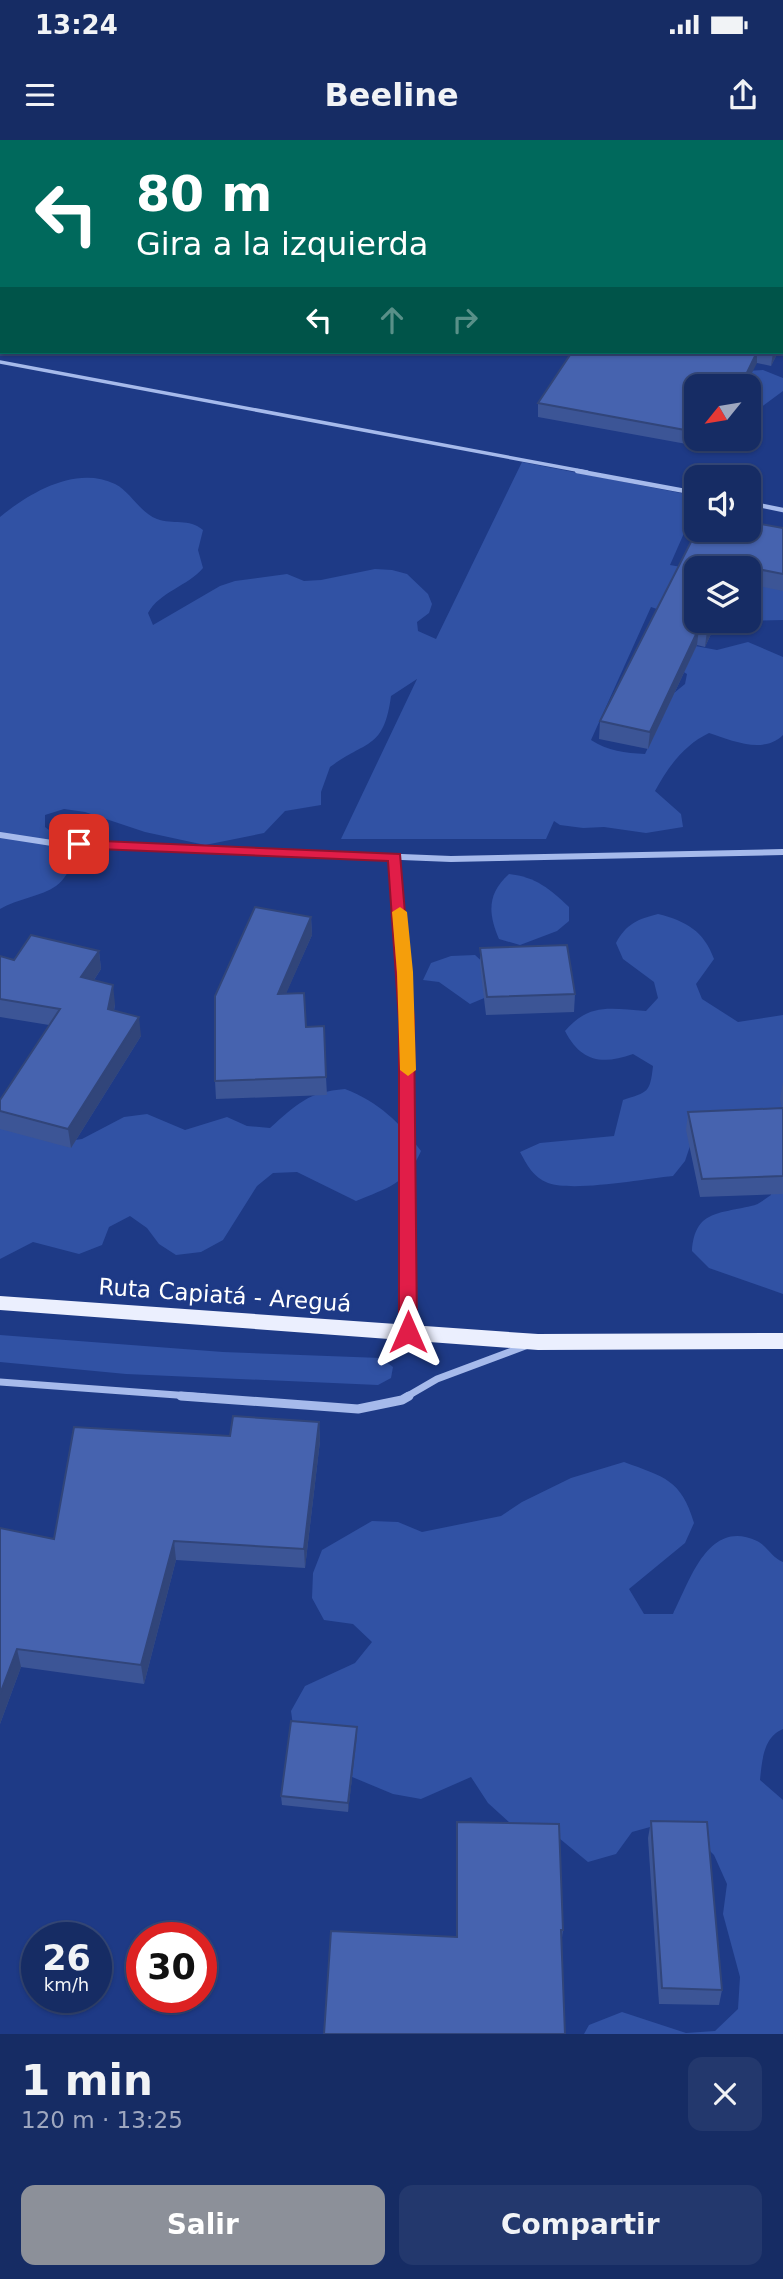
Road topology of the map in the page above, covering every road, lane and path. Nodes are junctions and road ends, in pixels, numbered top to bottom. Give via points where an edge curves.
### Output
1 (0, 362) edge
2 (684, 491) edge
3 (783, 500) edge
4 (761, 505) edge
5 (781, 509) edge
6 (0, 835) edge
7 (783, 852) edge
8 (395, 857) junction
9 (0, 1303) edge
10 (408, 1332) junction
11 (783, 1341) edge
12 (538, 1342) junction
13 (0, 1382) edge

1 - 2 lane
3 - 5 lane
4 - 5 lane
6 - 8 street via 52,844
7 - 8 street
8 - 10 street via 405,972
9 - 10 main road, Ruta Capiatá - Areguá
10 - 12 main road, Ruta Capiatá - Areguá
11 - 12 main road, Ruta Capiatá - Areguá
12 - 13 street via 437,1380 402,1400 358,1409

